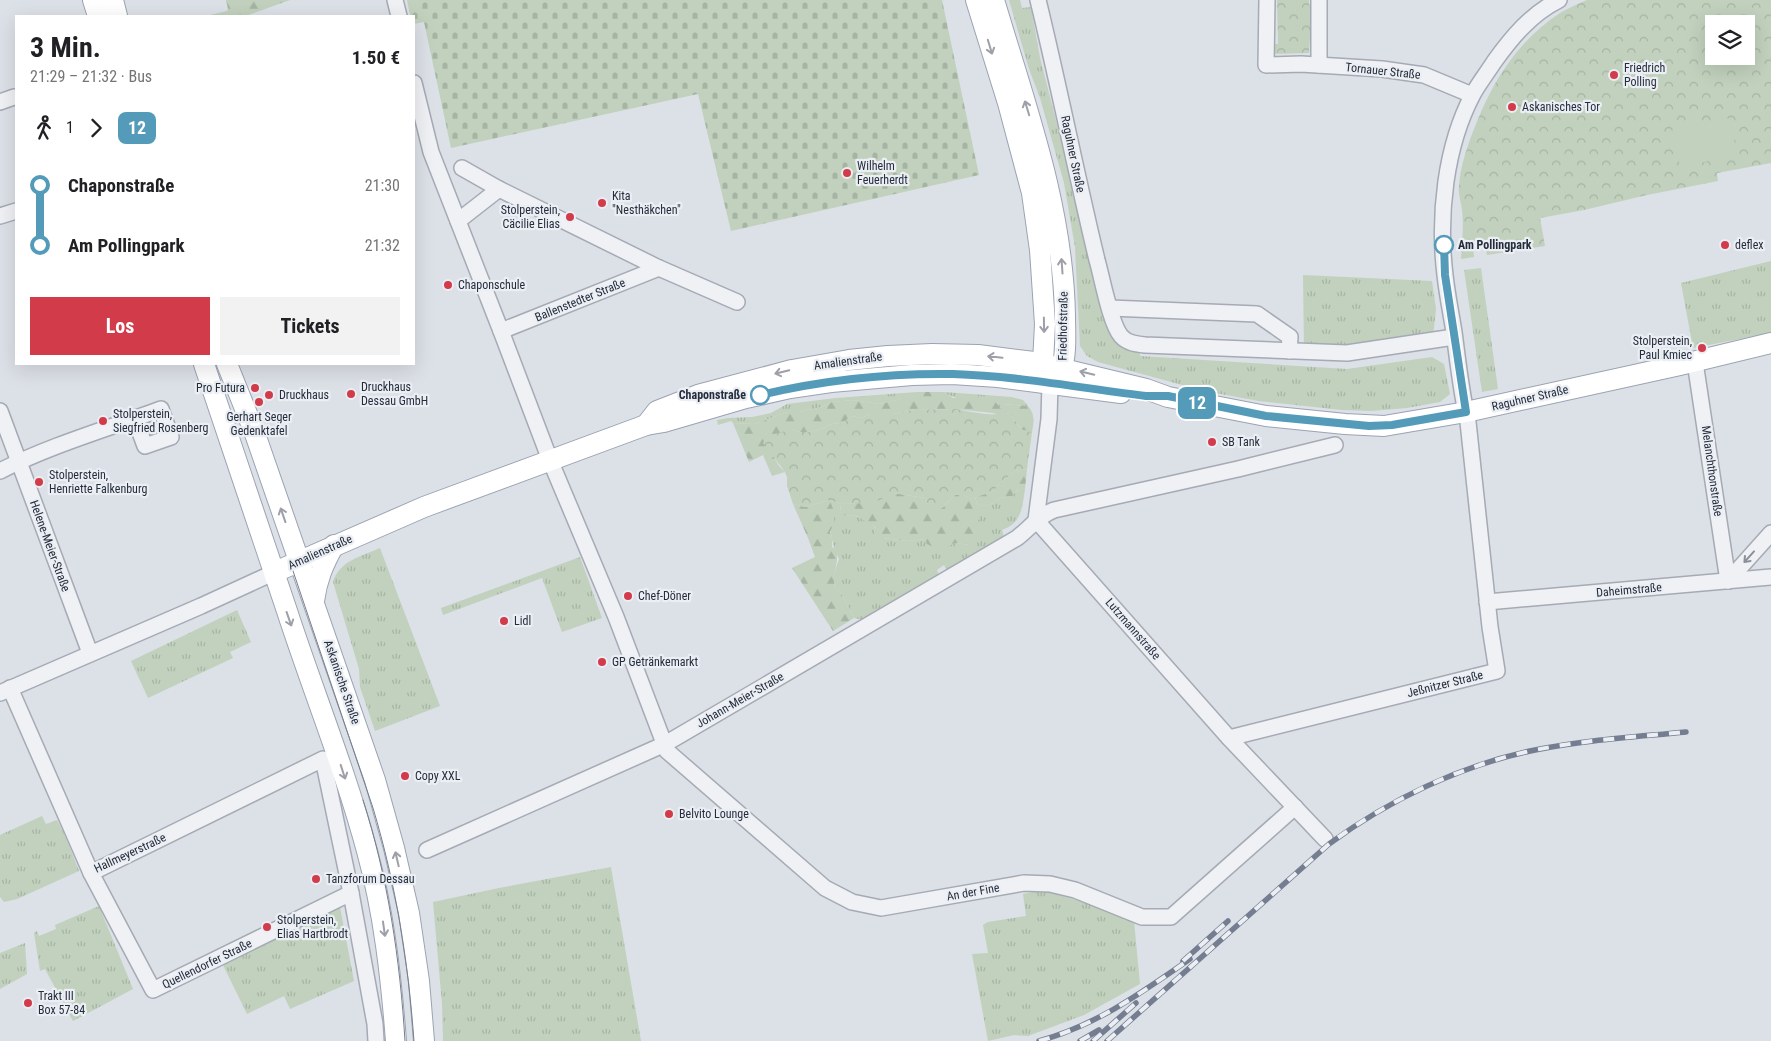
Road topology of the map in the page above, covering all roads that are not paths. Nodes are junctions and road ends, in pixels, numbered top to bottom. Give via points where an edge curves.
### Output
1 (93, 0) edge
2 (113, 0) edge
3 (395, 0) edge
4 (976, 0) edge
5 (994, 0) edge
6 (1038, 0) edge
7 (1267, 0) edge
8 (1320, 0) edge
9 (1559, 0) edge
10 (98, 15) edge
11 (117, 15) edge
12 (399, 15) edge
13 (1320, 65) junction
14 (415, 86) edge
15 (1472, 95) junction
16 (462, 168) dead end
17 (499, 189) junction
18 (15, 211) edge
19 (0, 216) edge
20 (458, 220) junction
21 (660, 268) junction
22 (737, 302) dead end
23 (1110, 308) junction
24 (501, 331) junction
25 (1454, 337) junction
26 (1771, 343) edge
27 (1289, 351) junction
28 (1696, 362) junction
29 (204, 365) edge
30 (227, 365) edge
31 (1053, 365) junction
32 (1050, 384) junction
33 (1168, 396) junction
34 (0, 412) edge
35 (1466, 412) junction
36 (135, 419) dead end
37 (646, 425) junction
38 (1335, 445) dead end
39 (550, 460) junction
40 (19, 461) junction
41 (0, 471) edge
42 (1036, 520) junction
43 (1771, 533) edge
44 (334, 545) junction
45 (300, 561) junction
46 (275, 572) junction
47 (1771, 576) edge
48 (1728, 581) junction
49 (314, 601) junction
50 (1487, 602) junction
51 (90, 653) junction
52 (5, 691) edge
53 (1229, 738) junction
54 (665, 744) junction
55 (1295, 807) junction
56 (1324, 838) dead end
57 (427, 850) dead end
58 (91, 873) junction
59 (351, 893) junction
60 (376, 1041) edge
61 (396, 1041) edge
62 (424, 1041) edge

1 - 10 main road
2 - 11 main road
3 - 12 street
4 -> 31 main road, Friedhofstraße via 1032,193 1045,324
31 -> 5 main road, Friedhofstraße via 1065,338 1058,230 1036,136
6 - 23 street, Raguhner Straße
7 - 13 street, Tornauer Straße via 1266,65
8 - 13 street
9 - 15 street via 1525,24
13 - 15 street, Tornauer Straße via 1382,68 1424,75
14 - 20 street via 428,144
15 - 25 street via 1456,136 1445,187 1444,265
16 - 17 street
17 - 20 street
17 - 21 street
18 - 19 street
20 - 24 street
21 - 22 street
21 - 24 street, Ballenstedter Straße
23 - 27 street, Raguhner Straße via 1120,335 1135,344
23 - 27 street via 1257,314 1290,337
24 - 39 street
25 - 27 street, Raguhner Straße via 1347,353
25 - 35 street
26 - 28 main road, Raguhner Straße
28 - 35 main road, Raguhner Straße
28 - 48 street, Melanchthonstraße
29 - 46 main road
45 -> 30 main road, Askanische Straße
31 - 32 main road, Friedhofstraße
33 -> 31 main road, Raguhner Straße
31 -> 37 main road, Amalienstraße via 947,354 888,356 830,363 698,395 657,411
32 - 33 main road, Raguhner Straße
32 - 37 main road, Amalienstraße via 952,374 831,382 746,398
32 - 42 street via 1050,418
33 - 35 main road, Raguhner Straße via 1266,416 1369,426
34 - 40 street, Helene-Meier-Straße
35 - 50 street, Jeßnitzer Straße
36 - 40 street
37 - 39 main road, Amalienstraße
38 - 42 street via 1054,510
39 - 44 main road, Amalienstraße
39 - 54 street
40 - 41 street
40 - 51 street, Helene-Meier-Straße
42 - 53 street, Lutzmannstraße
42 - 54 street, Johann-Meier-Straße via 1017,538
43 -> 48 street
44 - 45 main road, Amalienstraße
44 - 49 main road via 320,571
45 - 46 main road, Amalienstraße
45 - 49 main road, Askanische Straße
46 - 51 street, Amalienstraße
46 -> 61 main road via 367,851 381,910
47 - 48 street, Daheimstraße
48 - 50 street, Daheimstraße
62 -> 49 main road, Askanische Straße via 408,913 394,848
50 - 53 street, Jeßnitzer Straße via 1496,671
51 - 52 street, Amalienstraße
52 - 58 street, Hallmeyerstraße
53 - 55 street, Lutzmannstraße
54 - 55 street, An der Fine via 667,751 825,888 852,902 881,908 1024,883 1050,884 1075,890 1142,917 1172,917
54 - 57 street, Johann-Meier-Straße
55 - 56 street, Lutzmannstraße
58 - 59 street, Quellendorfer Straße via 153,990
58 - 59 street, Hallmeyerstraße via 323,759
59 - 60 street

